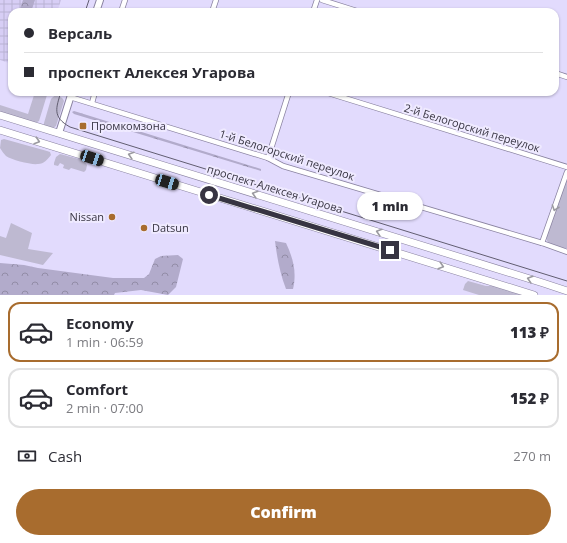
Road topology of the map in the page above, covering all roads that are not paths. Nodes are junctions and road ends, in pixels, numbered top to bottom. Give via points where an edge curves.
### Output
1 (322, 0) edge
2 (347, 8) edge
3 (70, 96) edge
4 (76, 96) edge
5 (94, 96) edge
6 (288, 96) edge
7 (339, 96) edge
8 (92, 103) junction
9 (0, 115) edge
10 (0, 130) edge
11 (59, 133) junction
12 (56, 147) junction
13 (268, 158) junction
14 (567, 167) edge
15 (567, 172) edge
16 (542, 243) junction
17 (567, 252) edge
18 (567, 291) edge
19 (534, 295) edge

1 - 2 street
3 - 11 main road
4 - 8 street, 1-й Белогорский переулок
5 - 8 street
6 - 13 street
7 - 14 street, 2-й Белогорский переулок
8 - 13 street, 1-й Белогорский переулок
9 - 11 main road, проспект Алексея Угарова
10 -> 12 main road
11 - 12 main road
18 -> 11 main road, проспект Алексея Угарова
12 -> 19 main road
13 - 16 street, 1-й Белогорский переулок via 283,166
15 -> 16 street
16 - 17 street, 1-й Белогорский переулок

